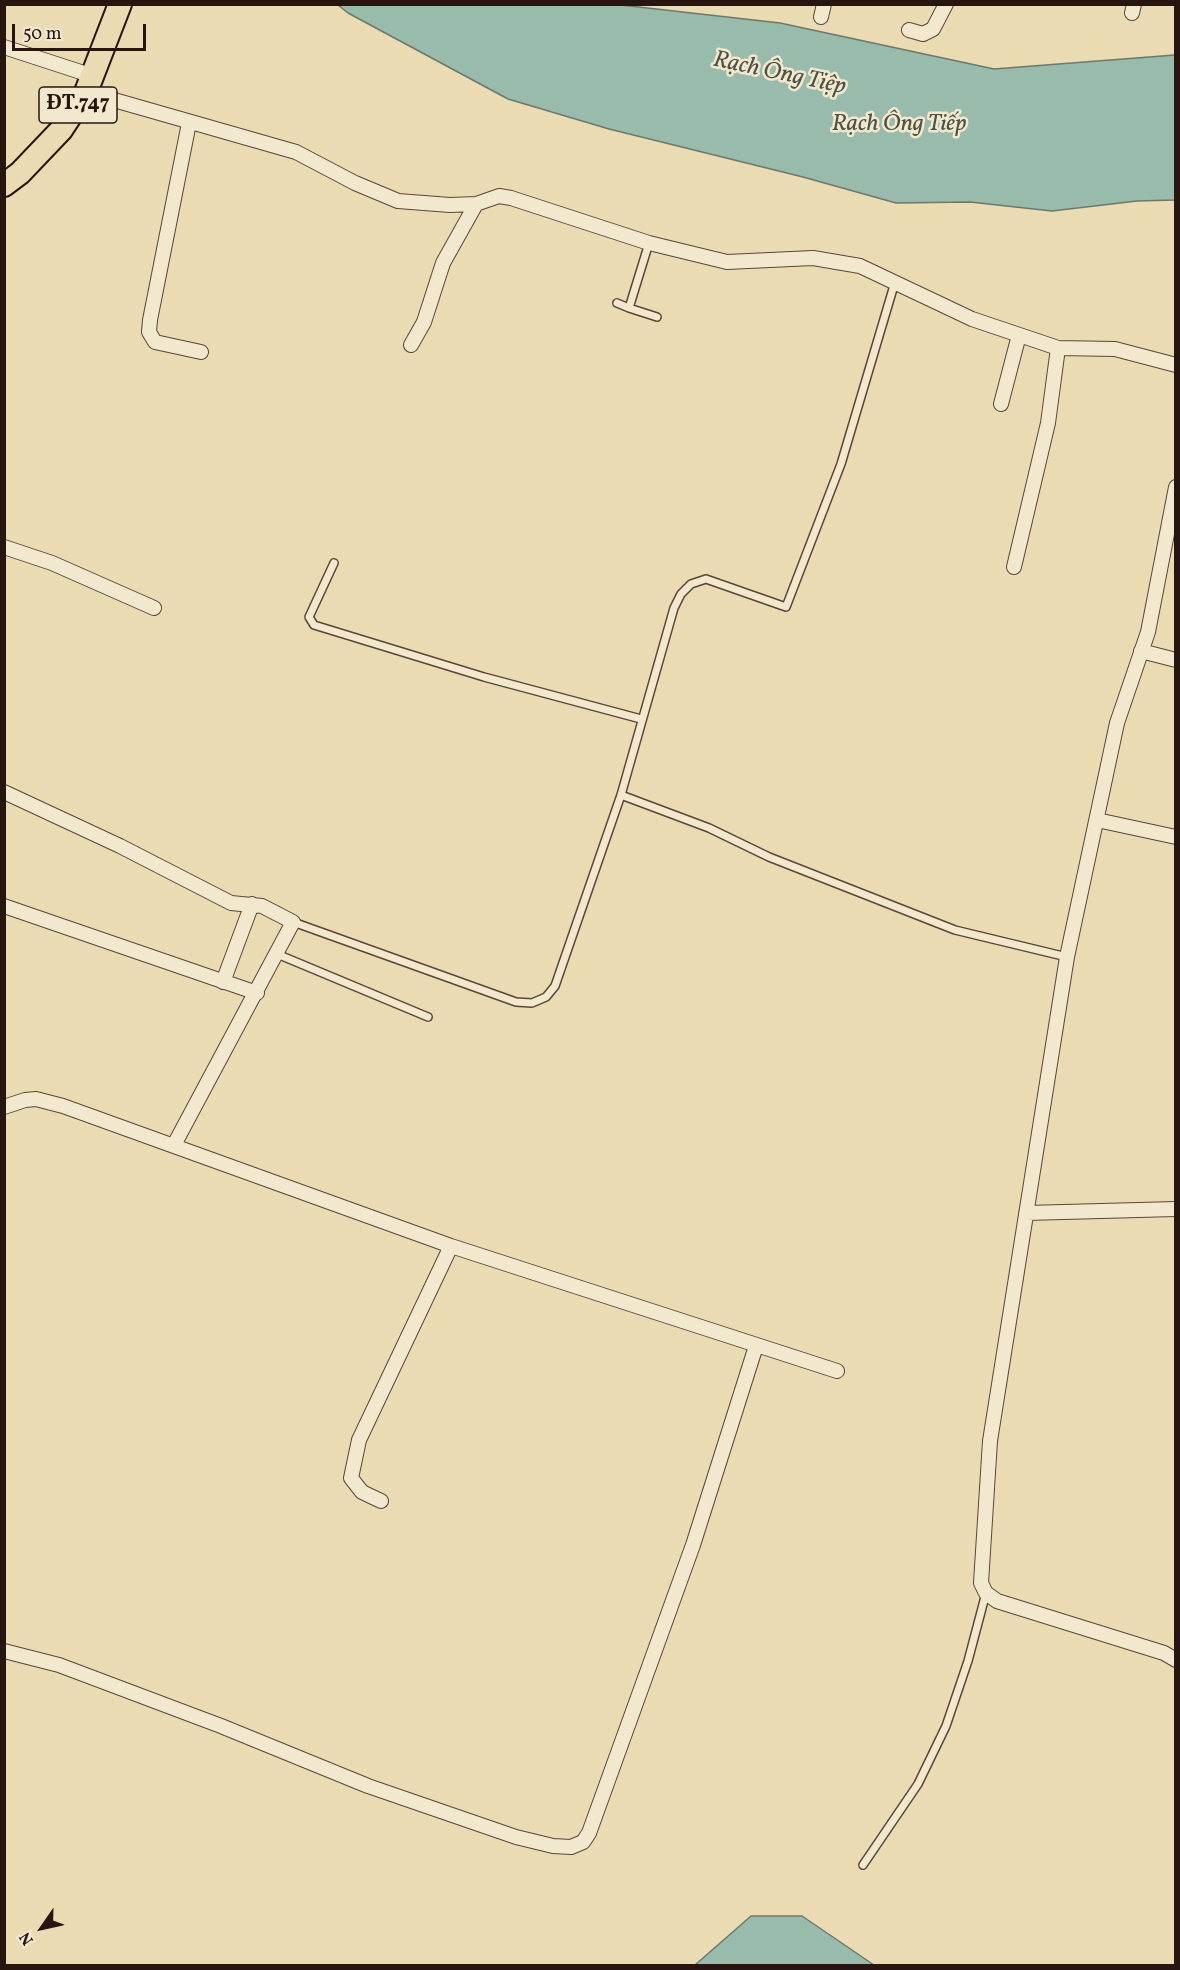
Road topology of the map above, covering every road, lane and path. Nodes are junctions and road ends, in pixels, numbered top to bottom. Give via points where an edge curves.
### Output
1 (120, 4) edge
2 (946, 4) edge
3 (909, 30) dead end
4 (4, 47) edge
5 (89, 84) junction
6 (189, 123) junction
7 (4, 184) edge
8 (476, 204) junction
9 (649, 243) junction
10 (895, 282) junction
11 (617, 303) dead end
12 (629, 308) junction
13 (657, 318) dead end
14 (1019, 335) junction
15 (411, 345) dead end
16 (1058, 348) junction
17 (201, 352) dead end
18 (1176, 364) edge
19 (1001, 404) dead end
20 (1176, 487) edge
21 (4, 547) edge
22 (334, 563) dead end
23 (1014, 567) dead end
24 (154, 608) dead end
25 (1141, 651) junction
26 (1176, 660) edge
27 (641, 719) junction
28 (4, 792) edge
29 (621, 795) junction
30 (1097, 820) junction
31 (1176, 837) edge
32 (257, 905) junction
33 (4, 906) edge
34 (293, 922) junction
35 (277, 954) junction
36 (1067, 957) junction
37 (223, 982) junction
38 (257, 993) junction
39 (428, 1017) dead end
40 (4, 1107) edge
41 (174, 1145) junction
42 (1176, 1209) edge
43 (1026, 1213) junction
44 (451, 1246) junction
45 (756, 1346) junction
46 (837, 1371) dead end
47 (381, 1501) dead end
48 (986, 1593) junction
49 (4, 1651) edge
50 (1176, 1660) edge
51 (863, 1865) dead end

1 - 5 main road, ĐT.747
2 - 3 street via 933,29 922,34
4 - 5 street
5 - 6 street
5 - 7 main road, ĐT.747 via 61,130 20,173
6 - 8 street via 296,152 398,201
6 - 17 street via 149,332 155,342
8 - 9 street via 499,196 511,198
8 - 15 street via 443,263 424,322
9 - 10 street via 727,262 813,258 860,266
9 - 12 lane
10 - 14 street via 972,320
10 - 27 lane via 841,464 786,607 706,579 691,584 674,608
11 - 12 lane
12 - 13 lane
14 - 16 street
14 - 19 street
16 - 18 street via 1115,349
16 - 23 street via 1048,423
20 - 25 street
21 - 24 street via 52,563
22 - 27 lane via 309,617 314,625 484,677
25 - 26 street
25 - 30 street via 1117,723
27 - 29 lane
28 - 32 street via 231,903
29 - 34 lane via 555,986 539,1001 516,1002
29 - 36 lane via 955,930
30 - 31 street
30 - 36 street
32 - 34 street
32 - 37 street
33 - 37 street
34 - 35 street
35 - 38 street
35 - 39 lane
36 - 43 street
37 - 38 street
38 - 41 street
40 - 41 street via 36,1099
41 - 44 street
42 - 43 street
43 - 48 street via 990,1441 981,1583
44 - 45 street
44 - 47 street via 359,1440 351,1478 362,1492
45 - 46 street
45 - 49 street via 693,1545 590,1833 583,1842 571,1847 505,1834 369,1786 221,1725 59,1665
48 - 50 street via 997,1601
48 - 51 lane via 946,1726 918,1784

